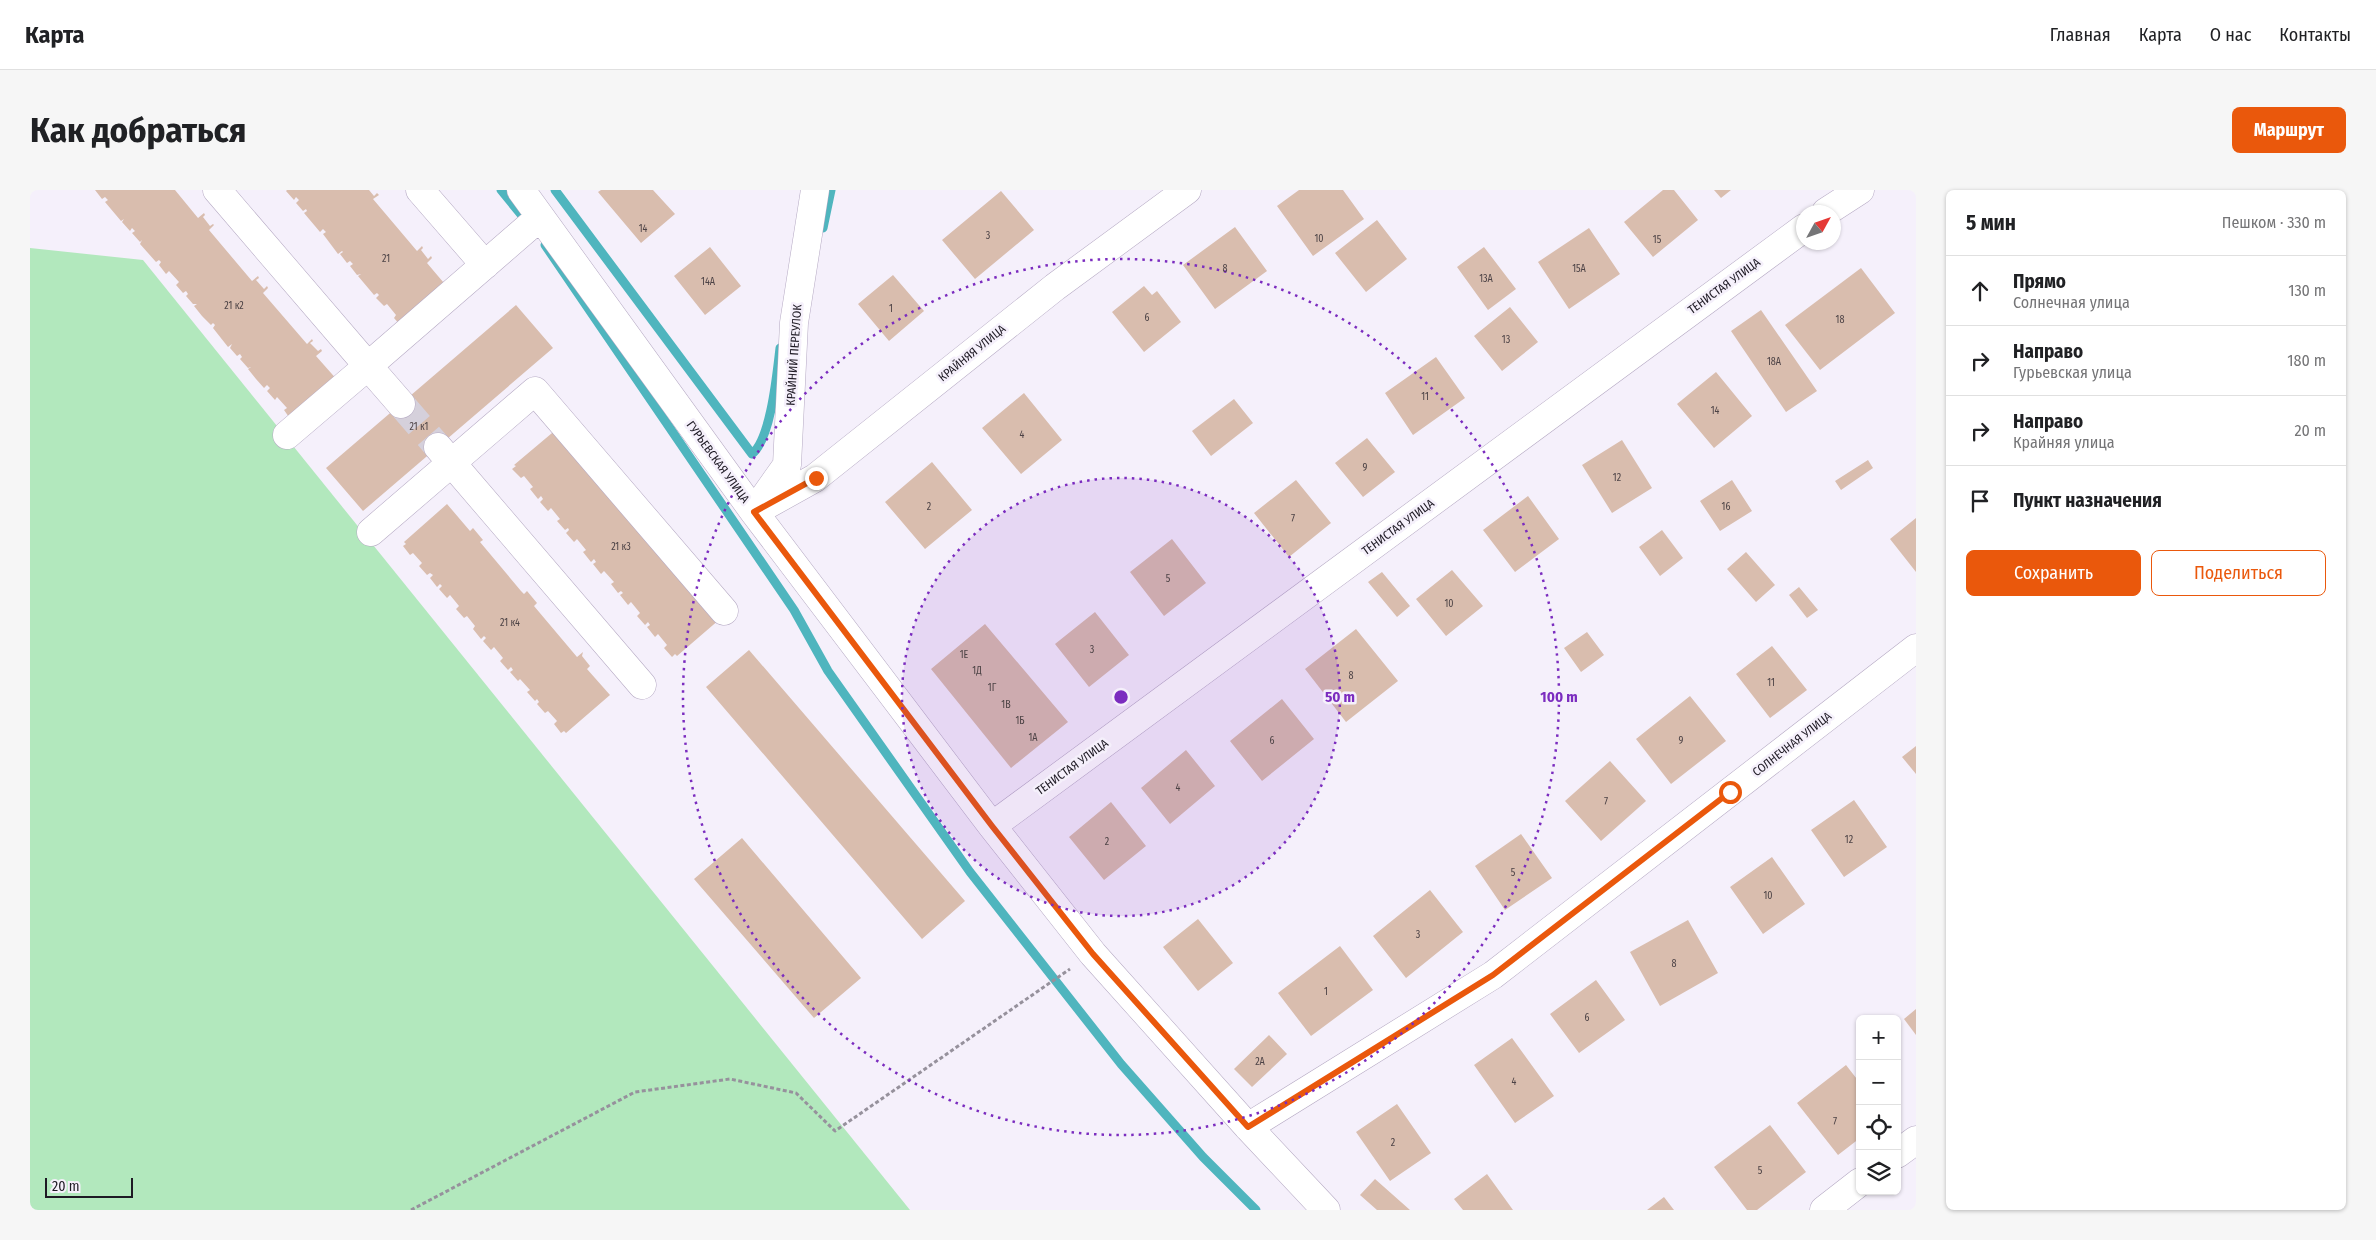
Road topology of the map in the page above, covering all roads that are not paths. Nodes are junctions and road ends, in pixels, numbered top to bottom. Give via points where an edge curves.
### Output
1 (217, 190) edge
2 (420, 190) edge
3 (521, 190) edge
4 (815, 190) edge
5 (1187, 190) edge
6 (1860, 190) edge
7 (1837, 205) edge
8 (533, 224) junction
9 (1796, 234) edge
10 (485, 266) junction
11 (368, 366) junction
12 (400, 404) tunnel mouth
13 (287, 436) dead end
14 (444, 455) junction
15 (754, 512) junction
16 (371, 532) dead end
17 (724, 611) dead end
18 (1916, 648) edge
19 (642, 686) dead end
20 (992, 826) junction
21 (1248, 1127) junction
22 (1916, 1140) edge
23 (1901, 1151) edge
24 (1856, 1185) edge
25 (1326, 1210) edge
26 (1824, 1210) edge

1 - 11 street
2 - 10 street
3 - 8 street, ГУРЬЕВСКАЯ УЛИЦА
4 - 15 street, КРАЙНИЙ ПЕРЕУЛОК via 794,323 787,465
5 - 15 street, КРАЙНЯЯ УЛИЦА via 1055,287 816,478
6 - 7 street
8 - 10 street
8 - 15 street, ГУРЬЕВСКАЯ УЛИЦА
9 - 20 street, ТЕНИСТАЯ УЛИЦА
10 - 11 street
11 - 12 street
11 - 13 street
14 - 16 street
14 - 17 street via 535,391
14 - 19 street
15 - 20 street, ГУРЬЕВСКАЯ УЛИЦА
18 - 21 street, СОЛНЕЧНАЯ УЛИЦА via 1493,975
20 - 21 street, ГУРЬЕВСКАЯ УЛИЦА via 1093,954
21 - 25 street, ГУРЬЕВСКАЯ УЛИЦА
22 - 23 street
24 - 26 street

